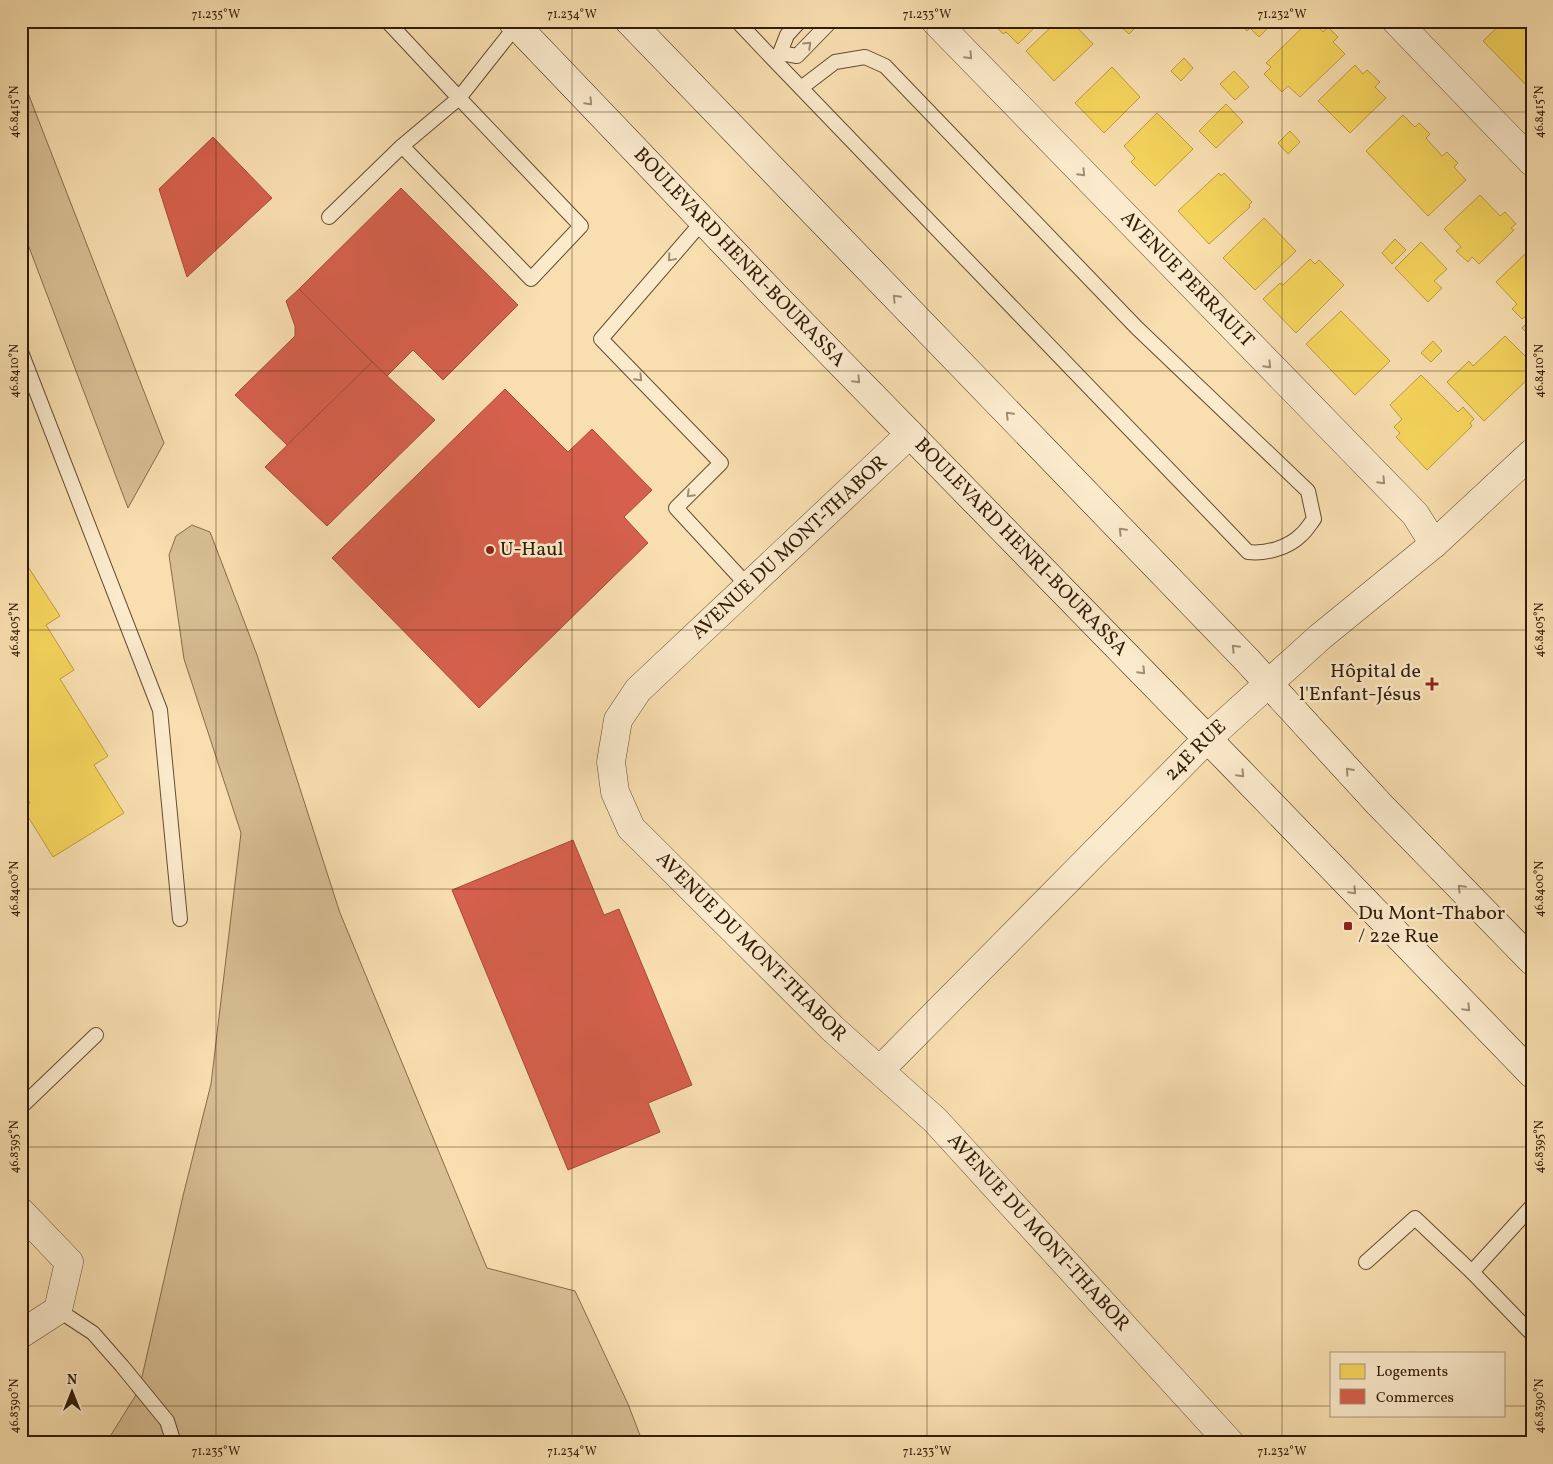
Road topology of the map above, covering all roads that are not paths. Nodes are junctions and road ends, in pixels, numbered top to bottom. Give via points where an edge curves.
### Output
1 (387, 21) edge
2 (629, 21) edge
3 (800, 21) edge
4 (831, 21) edge
5 (935, 21) edge
6 (1396, 21) edge
7 (741, 22) edge
8 (514, 24) edge
9 (777, 57) junction
10 (801, 88) junction
11 (459, 98) junction
12 (402, 146) junction
13 (1532, 162) edge
14 (329, 217) dead end
15 (703, 221) junction
16 (21, 352) edge
17 (910, 434) junction
18 (1532, 453) edge
19 (1434, 544) junction
20 (748, 586) junction
21 (1269, 684) junction
22 (1207, 739) junction
23 (180, 919) dead end
24 (1532, 961) edge
25 (96, 1035) dead end
26 (880, 1070) junction
27 (1532, 1074) edge
28 (21, 1107) edge
29 (1532, 1206) edge
30 (21, 1212) edge
31 (1366, 1262) dead end
32 (1472, 1272) junction
33 (58, 1310) junction
34 (21, 1334) edge
35 (1532, 1334) edge
36 (174, 1443) edge
37 (1230, 1443) edge

1 - 11 lane
21 -> 2 street
3 - 9 lane via 787,35
9 -> 4 lane via 797,56
5 -> 19 street, AVENUE PERRAULT via 1414,514
6 - 13 street
7 - 9 lane
8 - 11 lane
8 -> 15 street, BOULEVARD HENRI-BOURASSA
9 - 10 lane
10 - 10 lane via 1248,552 1282,548 1301,536 1314,519 1308,491 1136,328 885,66 864,57 835,62
11 - 12 lane
11 - 12 lane via 582,226 531,279
12 - 14 lane
15 -> 17 street, BOULEVARD HENRI-BOURASSA
15 -> 20 lane via 601,339 721,463 676,508
16 - 23 lane via 160,710
17 - 20 street, AVENUE DU MONT-THABOR
17 -> 22 street, BOULEVARD HENRI-BOURASSA
18 - 19 street, 24E RUE
19 - 21 street, 24E RUE via 1320,637
20 - 26 street, AVENUE DU MONT-THABOR via 638,690 618,720 611,762 615,792 631,828 833,1030
21 - 22 street, 24E RUE
24 -> 21 street via 1379,804
22 - 26 street, 24E RUE
22 -> 27 street, BOULEVARD HENRI-BOURASSA
25 - 28 lane
26 - 37 street, AVENUE DU MONT-THABOR via 935,1120
29 - 32 lane
30 - 33 street via 69,1262
31 - 32 lane via 1415,1218
32 - 35 lane
33 - 34 street
33 - 36 lane via 93,1333 122,1366 167,1421

